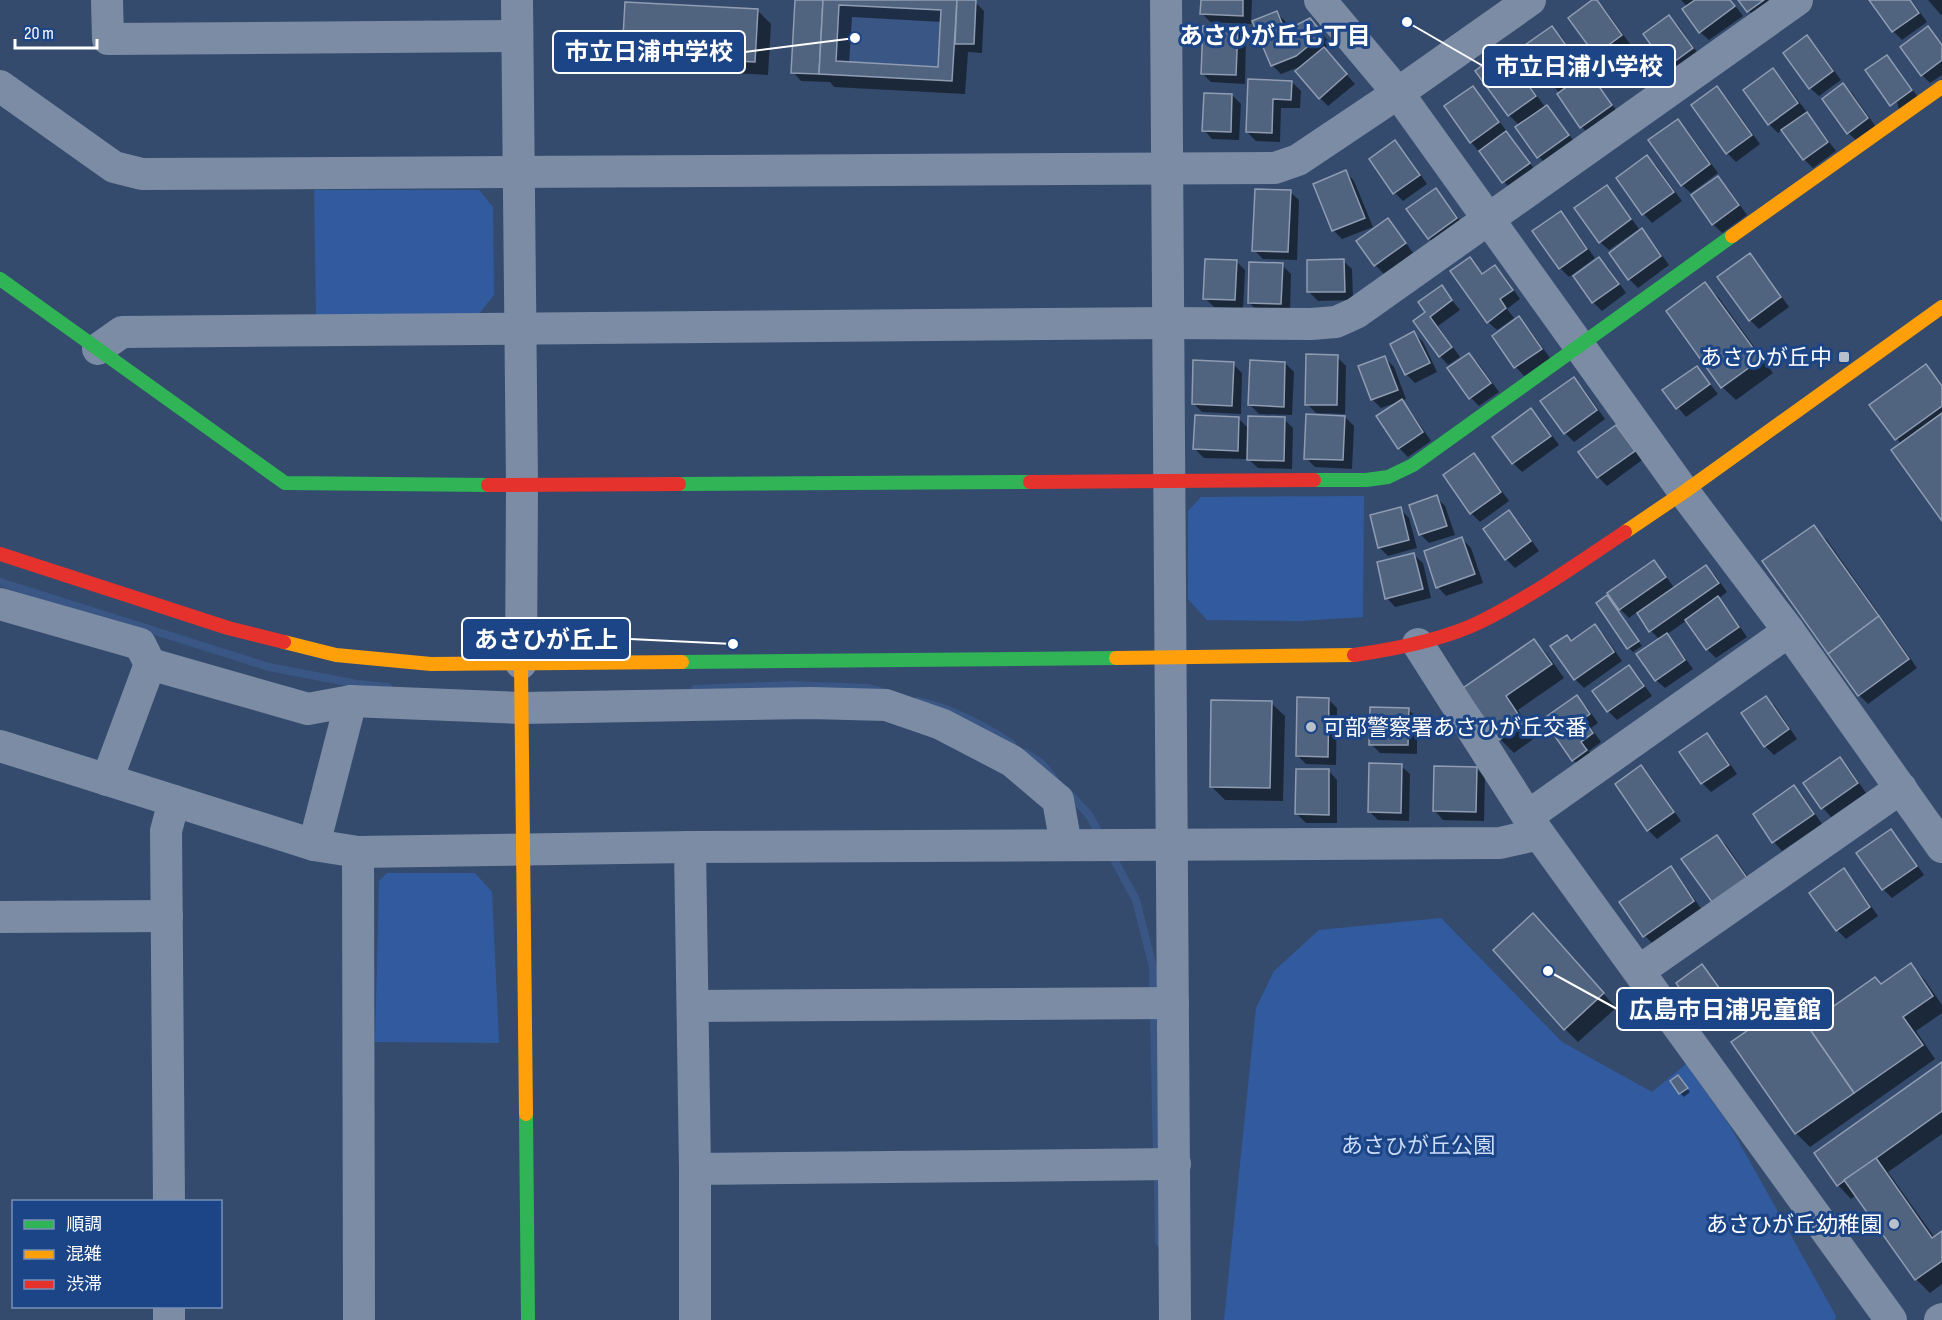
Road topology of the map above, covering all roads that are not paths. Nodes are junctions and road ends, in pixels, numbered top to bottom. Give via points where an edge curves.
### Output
1 (107, 0) edge
2 (517, 0) edge
3 (1166, 0) edge
4 (1320, 0) edge
5 (1530, 0) edge
6 (1797, 0) edge
7 (517, 36) junction
8 (0, 86) edge
9 (1942, 87) edge
10 (1398, 93) junction
11 (1168, 169) junction
12 (519, 173) junction
13 (1488, 219) junction
14 (0, 279) edge
15 (1939, 315) edge
16 (1169, 323) junction
17 (520, 330) junction
18 (1578, 345) junction
19 (98, 349) junction
20 (1170, 481) junction
21 (522, 485) junction
22 (1684, 492) junction
23 (0, 554) edge
24 (0, 604) edge
25 (1789, 631) junction
26 (1418, 644) junction
27 (1172, 658) junction
28 (521, 663) junction
29 (150, 664) junction
30 (351, 701) junction
31 (522, 708) junction
32 (0, 746) edge
33 (107, 780) junction
34 (1901, 788) junction
35 (174, 801) junction
36 (1534, 825) junction
37 (1066, 844) junction
38 (1171, 844) junction
39 (314, 845) junction
40 (690, 847) junction
41 (1942, 847) edge
42 (523, 849) junction
43 (358, 852) junction
44 (167, 916) junction
45 (0, 917) edge
46 (1638, 971) junction
47 (1173, 1003) junction
48 (693, 1006) junction
49 (1174, 1164) junction
50 (695, 1169) junction
51 (169, 1200) edge
52 (359, 1320) edge
53 (528, 1320) edge
54 (695, 1320) edge
55 (1175, 1320) edge
56 (1891, 1320) edge

1 - 7 street via 108,39
2 - 7 street
3 - 11 street
4 - 10 street
5 - 10 street
6 - 13 street
7 - 12 street
8 - 12 street via 114,167 142,174
9 - 18 street
10 - 11 street via 1298,160 1275,168
10 - 13 street
11 - 12 street
11 - 16 street
12 - 17 street
13 - 16 street via 1356,313 1336,322
13 - 18 street
14 - 19 street
15 - 22 street
16 - 17 street
16 - 20 street
17 - 19 street via 123,333
17 - 21 street
18 - 20 street via 1413,465 1388,477
18 - 22 street
19 - 21 street via 285,483
20 - 21 street
20 - 27 street
21 - 28 street
22 - 25 street
22 - 26 street via 1543,587 1480,622
23 - 28 street via 228,628 336,656 431,664
24 - 29 street via 140,644
25 - 34 street
25 - 36 street
26 - 27 street via 1356,655
26 - 36 street
27 - 28 street
27 - 38 street
28 - 31 street
29 - 30 street via 308,709
29 - 33 street
30 - 31 street
30 - 39 street
31 - 37 street via 886,705 941,724 1012,761 1058,800
31 - 42 street
32 - 33 street
33 - 35 street
34 - 41 street
34 - 46 street
35 - 39 street
35 - 44 street via 166,831
36 - 38 street via 1500,843
36 - 46 street
37 - 38 street
37 - 40 street
38 - 47 street
39 - 43 street
40 - 42 street
40 - 48 street
42 - 43 street
42 - 53 street
43 - 52 street
44 - 45 street
44 - 51 street
46 - 56 street
47 - 48 street
47 - 49 street
48 - 50 street
49 - 50 street
49 - 55 street
50 - 54 street

